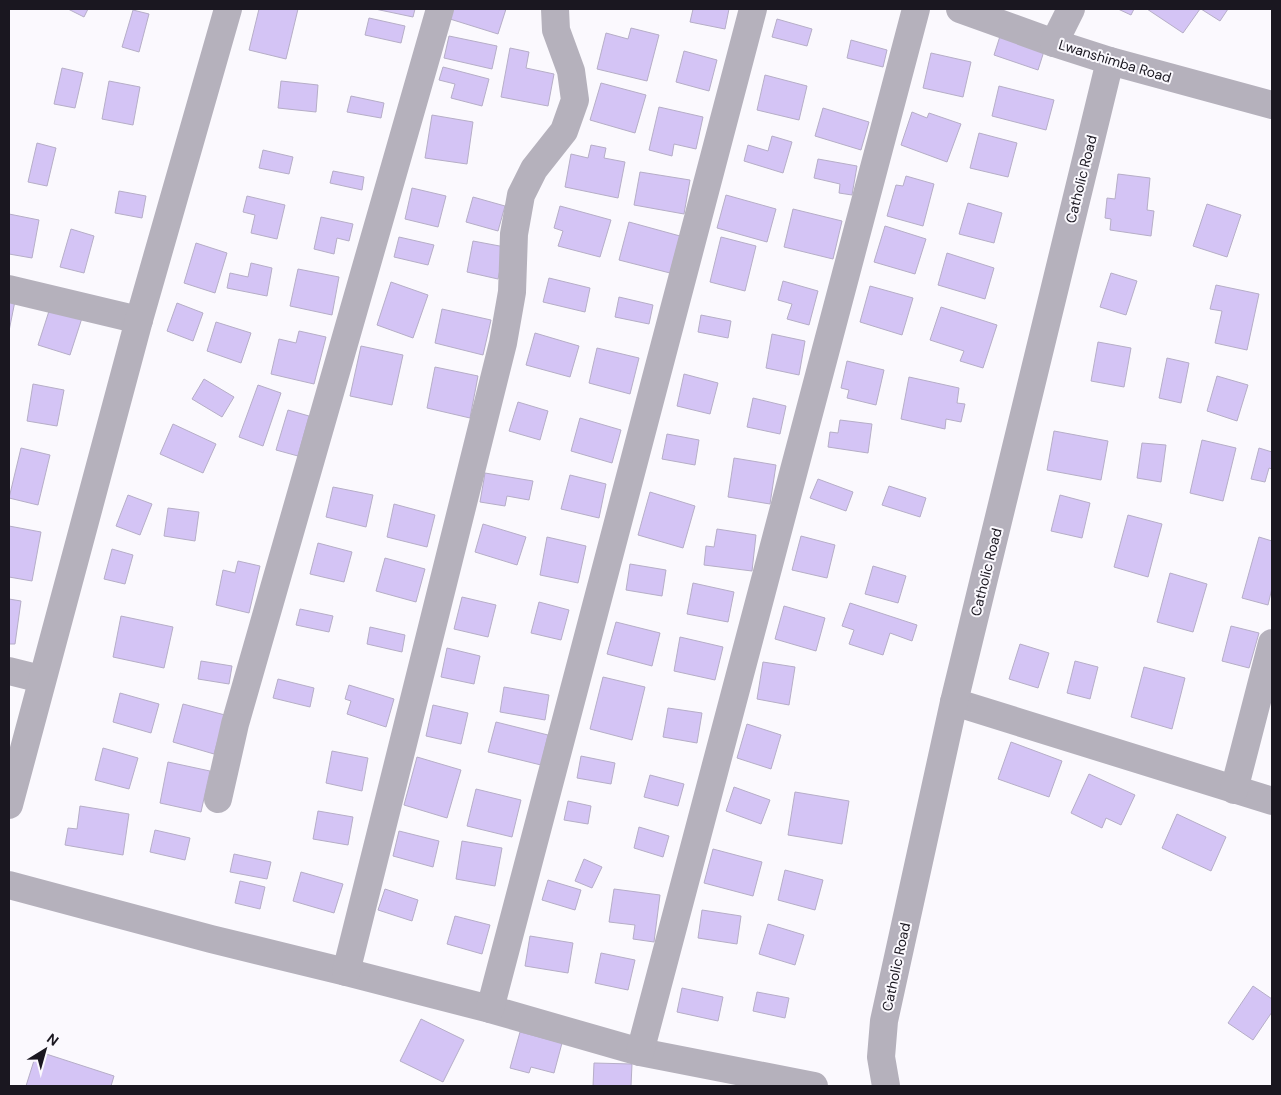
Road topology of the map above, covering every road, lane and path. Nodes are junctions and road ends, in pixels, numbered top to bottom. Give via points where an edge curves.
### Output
1 (228, 9) edge
2 (440, 9) edge
3 (555, 9) edge
4 (753, 9) edge
5 (916, 9) edge
6 (960, 9) edge
7 (1071, 9) edge
8 (1054, 43) junction
9 (1110, 61) junction
10 (1272, 105) edge
11 (9, 289) edge
12 (139, 320) junction
13 (1272, 643) edge
14 (9, 672) edge
15 (42, 679) junction
16 (954, 702) junction
17 (1234, 790) junction
18 (218, 799) dead end
19 (1272, 801) edge
20 (9, 805) edge
21 (9, 885) edge
22 (346, 972) junction
23 (490, 1009) junction
24 (640, 1052) junction
25 (814, 1086) edge
26 (886, 1086) edge

1 - 12 street
2 - 18 street via 235,724
3 - 22 street via 556,30 571,71 575,100 564,131 534,169 520,195 514,234 512,292 503,343
4 - 23 street
5 - 24 street
6 - 8 street, Lwanshimba Road
7 - 8 street
8 - 9 street, Lwanshimba Road
9 - 10 street, Lwanshimba Road
9 - 16 street, Catholic Road
11 - 12 street
12 - 15 street
13 - 17 street
14 - 15 street
15 - 20 street
16 - 17 street
16 - 26 street, Catholic Road via 884,1021 881,1057
17 - 19 street
21 - 22 street via 211,940
22 - 23 street
23 - 24 street
24 - 25 street

